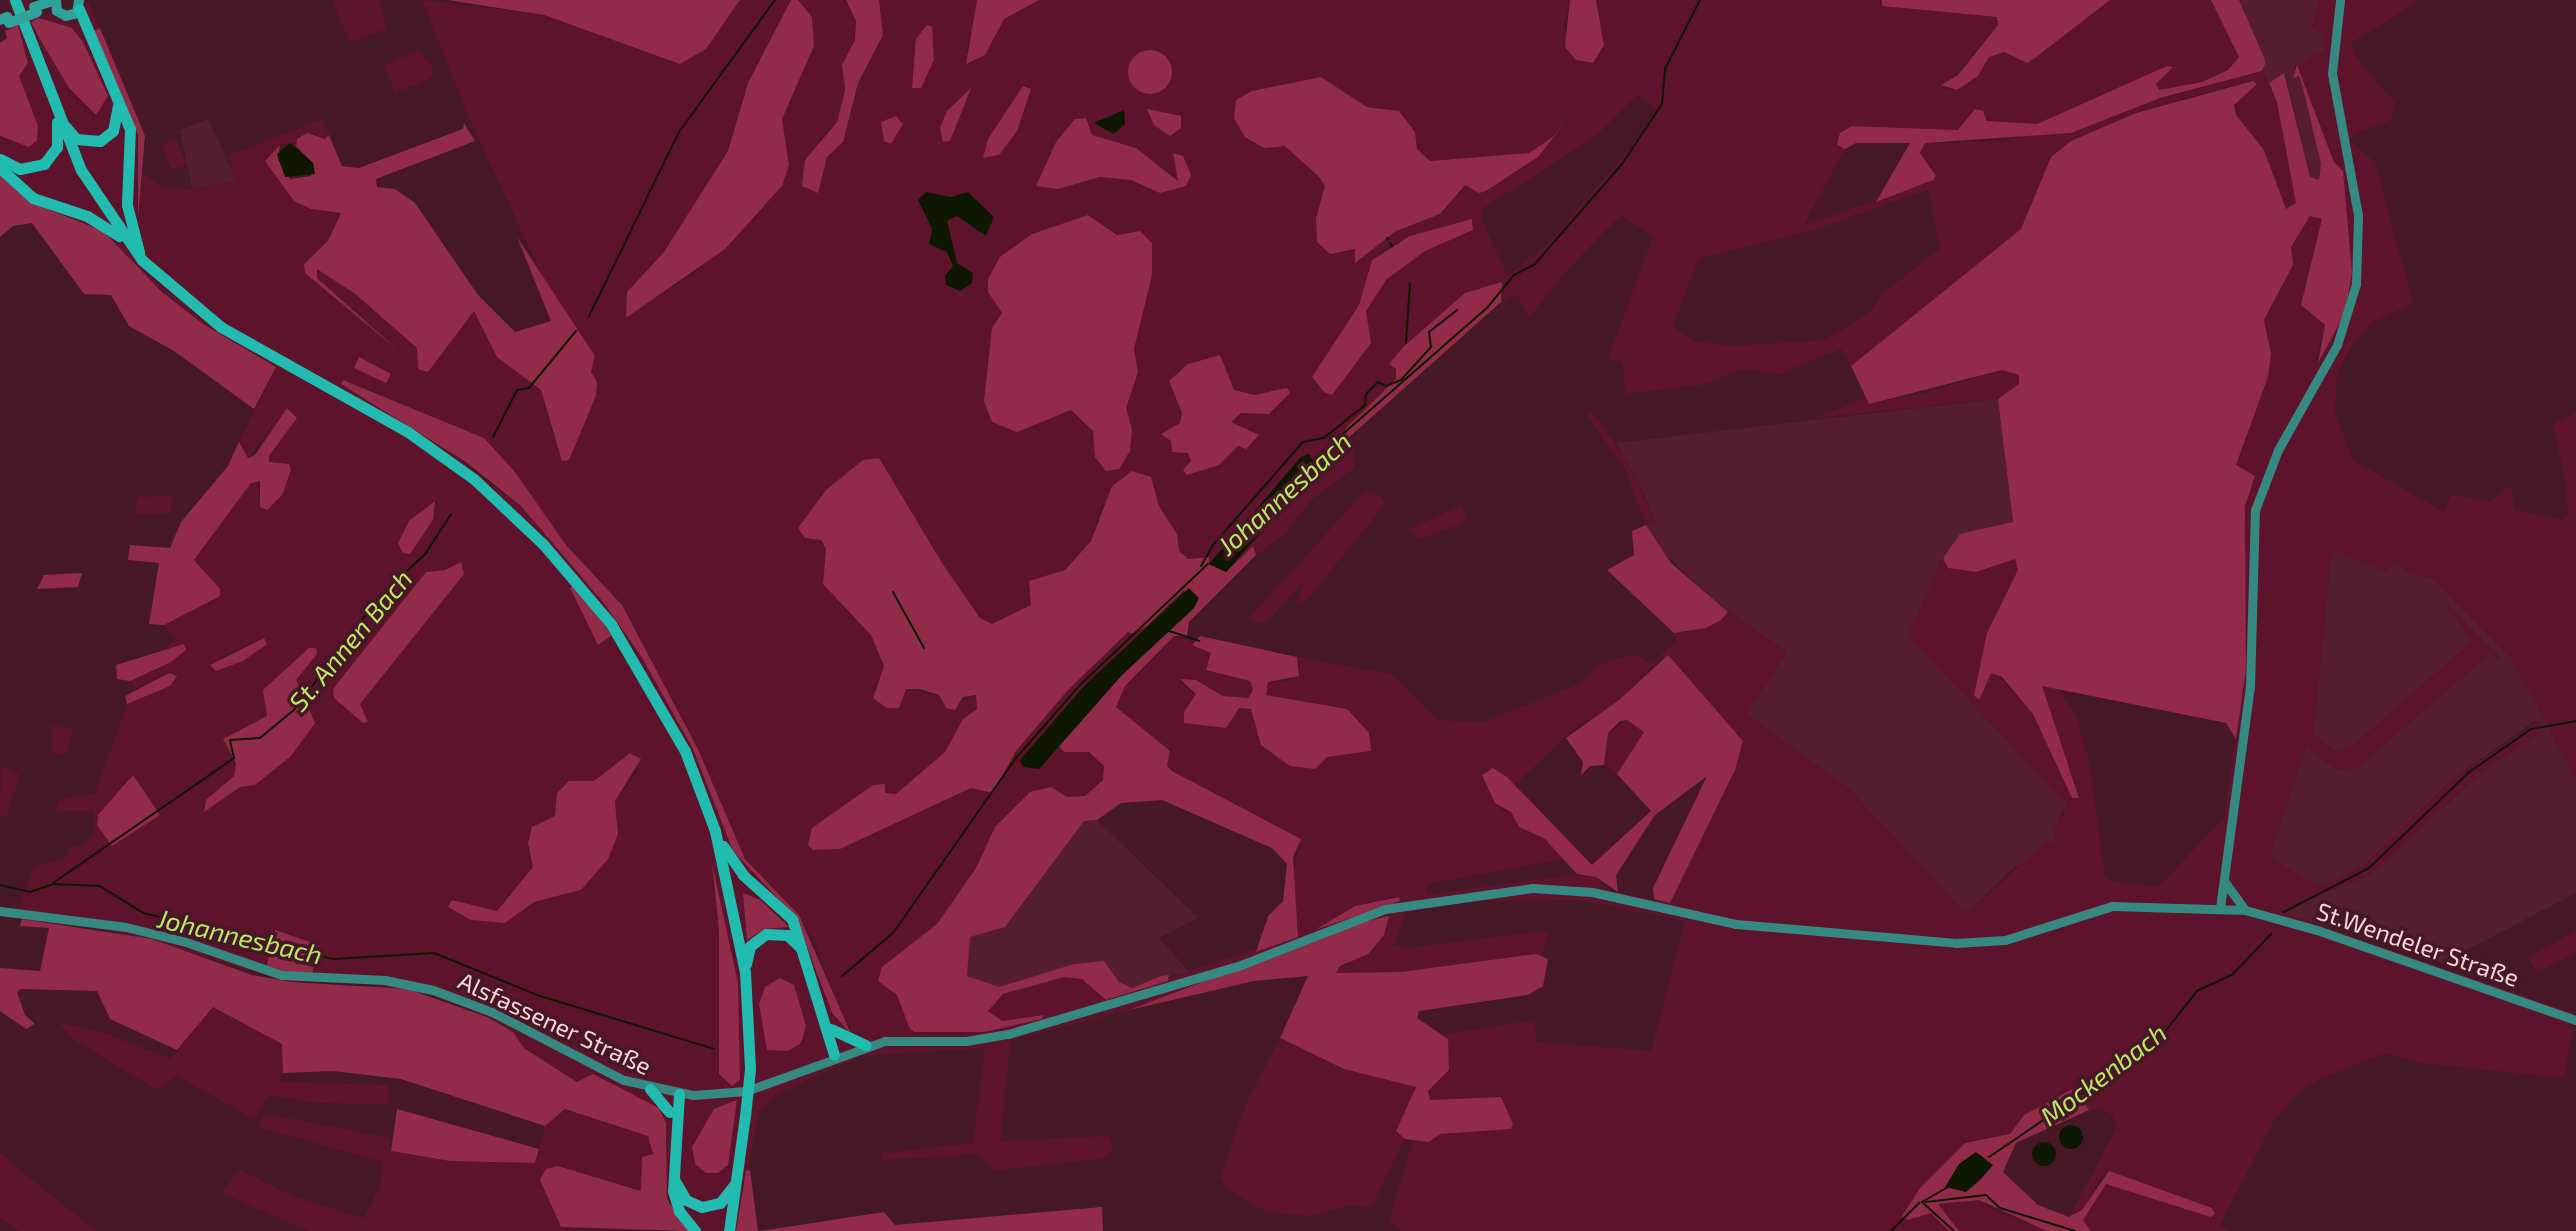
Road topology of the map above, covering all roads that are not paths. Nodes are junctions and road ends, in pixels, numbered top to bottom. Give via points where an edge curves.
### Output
1 (15, 0) edge
2 (2340, 0) edge
3 (56, 4) edge
4 (76, 9) edge
5 (4, 22) edge
6 (118, 105) junction
7 (56, 111) junction
8 (0, 159) edge
9 (0, 168) edge
10 (126, 240) junction
11 (142, 260) junction
12 (715, 831) junction
13 (2224, 878) junction
14 (2220, 908) junction
15 (2245, 910) junction
16 (0, 911) edge
17 (803, 952) junction
18 (745, 972) junction
19 (2576, 1020) edge
20 (829, 1027) junction
21 (866, 1045) junction
22 (838, 1054) junction
23 (650, 1089) junction
24 (675, 1093) junction
25 (671, 1117) junction
26 (674, 1180) junction
27 (737, 1180) junction
28 (695, 1231) edge
29 (729, 1231) edge

1 - 7 highway
2 - 13 main road via 2332,73 2358,215 2356,284 2337,345 2278,450 2255,510 2250,687
3 - 4 main road
3 - 5 main road
4 - 6 highway
6 - 7 highway via 113,131 93,143 76,139
6 - 11 highway via 130,129 127,205
7 - 8 highway via 57,147 44,164 20,169
7 - 10 highway via 81,170
9 - 10 highway via 33,198 87,216
10 - 11 highway
11 - 12 highway via 194,308 408,432 474,479 543,544 587,593 637,665 685,751
12 - 17 highway via 734,865 792,919
12 - 18 highway
13 - 14 main road
13 - 15 main road
14 - 15 main road, St.Wendeler Straße
14 - 21 main road, St.Wendeler Straße via 2112,906 2005,940 1956,943 1736,924 1569,889 1503,890 1359,916 1238,966 1008,1034
15 - 19 main road, St.Wendeler Straße via 2286,919
16 - 23 main road, Alsfassener Straße via 140,931 283,975 385,980 433,990 492,1012 597,1068
17 - 18 highway via 787,935 766,934 750,946
17 - 20 highway
18 - 27 highway, bridge via 750,1069
20 - 21 highway
20 - 22 highway
21 - 22 main road, Alsfassener Straße
22 - 24 main road, Alsfassener Straße via 746,1091
23 - 24 main road, Alsfassener Straße
23 - 25 highway
24 - 25 highway
25 - 26 highway
26 - 27 highway via 693,1205 712,1207
26 - 28 highway via 679,1211
27 - 29 highway

